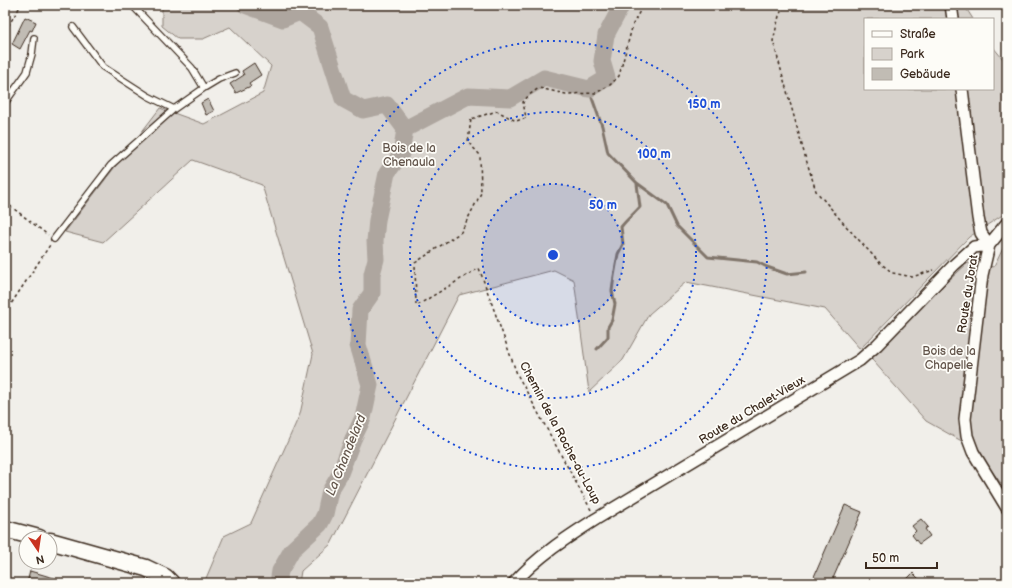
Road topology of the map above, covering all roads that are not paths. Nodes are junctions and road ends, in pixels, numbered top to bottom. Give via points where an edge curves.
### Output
1 (132, 5) edge
2 (952, 5) edge
3 (953, 18) edge
4 (73, 27) dead end
5 (34, 38) dead end
6 (235, 73) dead end
7 (204, 88) junction
8 (962, 90) edge
9 (5, 103) edge
10 (174, 109) junction
11 (1007, 223) edge
12 (54, 239) road end
13 (990, 245) junction
14 (1007, 508) edge
15 (5, 529) edge
16 (18, 532) edge
17 (58, 543) edge
18 (171, 583) edge
19 (514, 583) edge

1 - 7 lane via 192,68
2 - 3 street
4 - 10 lane via 103,67 148,96
5 - 9 lane via 27,72
6 - 7 lane
7 - 10 lane
8 - 13 street via 978,218 981,233
10 - 12 lane via 111,165
11 - 13 street, Route du Jorat
13 - 14 street, Route du Jorat via 982,275 965,419 967,436 974,452
13 - 19 street, Route du Chalet-Vieux via 974,247 860,360 561,541 528,567
15 - 16 main road
17 - 18 main road via 146,568

